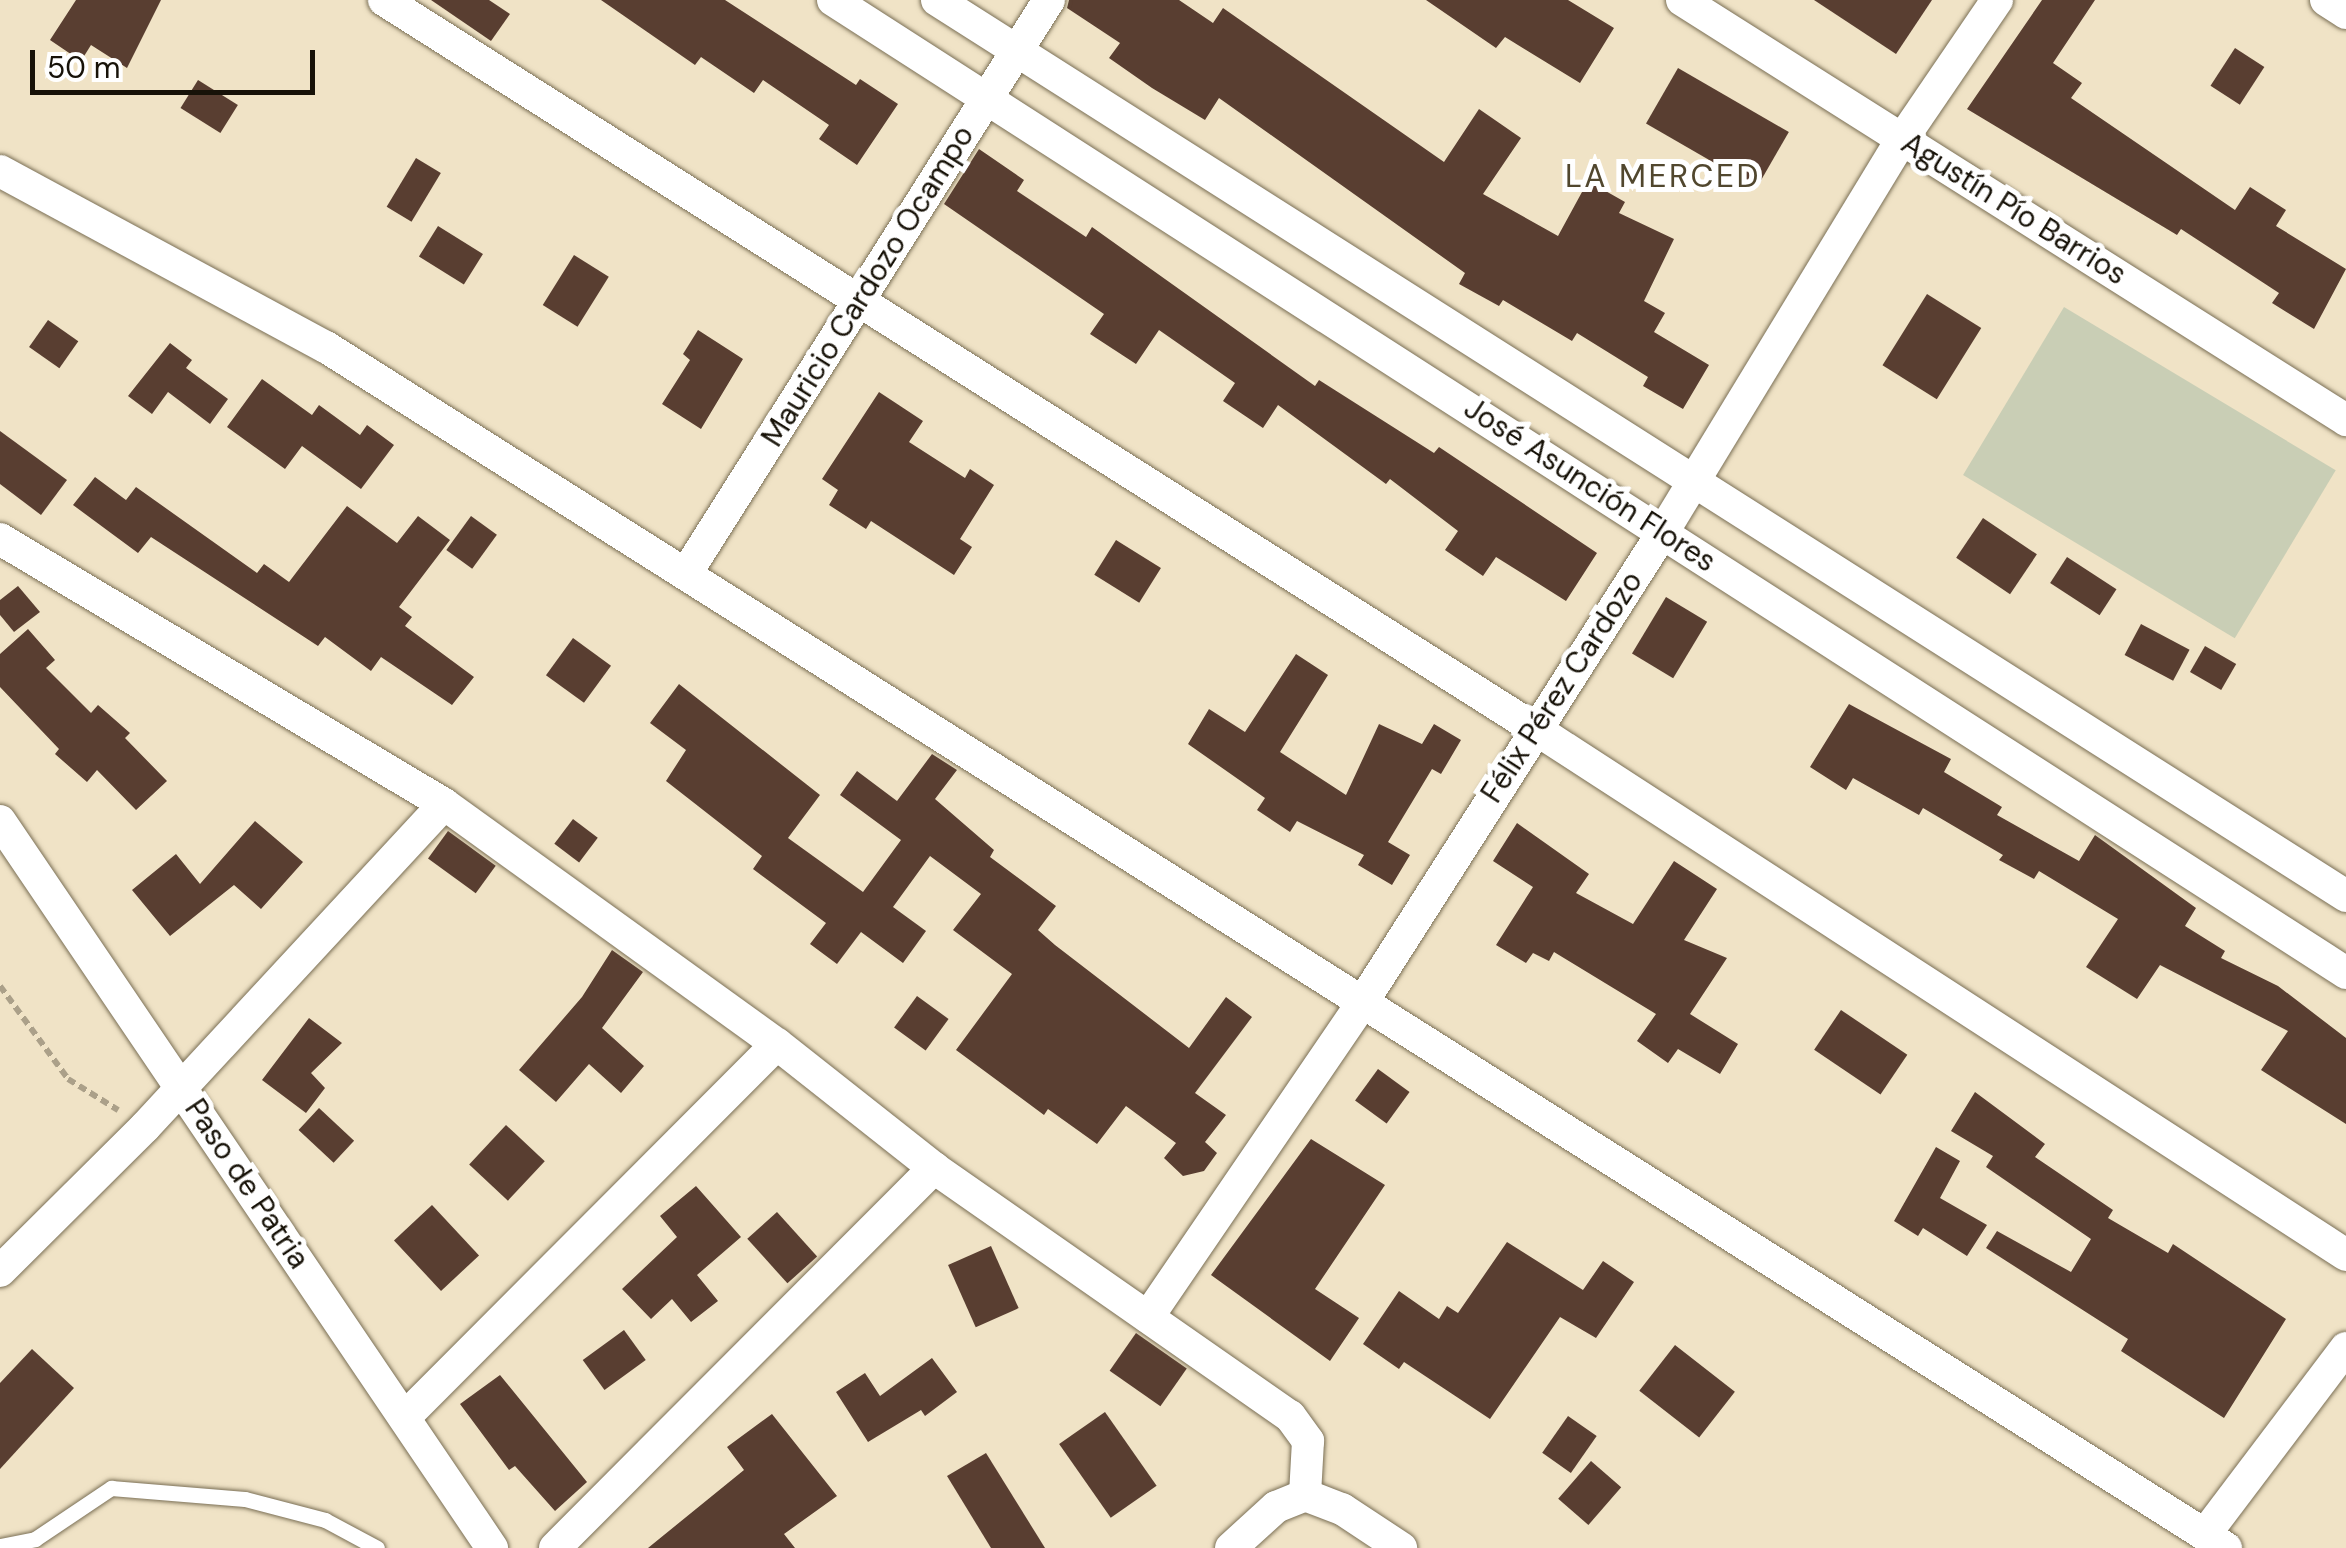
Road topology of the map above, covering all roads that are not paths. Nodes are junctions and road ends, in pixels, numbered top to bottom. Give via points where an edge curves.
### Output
1 (384, 0) edge
2 (834, 0) edge
3 (937, 0) edge
4 (1049, 0) edge
5 (1682, 0) edge
6 (1997, 0) edge
7 (2326, 0) edge
8 (2346, 13) edge
9 (1017, 51) junction
10 (987, 98) junction
11 (1903, 138) junction
12 (0, 171) edge
13 (859, 301) junction
14 (2346, 420) edge
15 (1694, 481) junction
16 (1663, 532) junction
17 (0, 539) edge
18 (687, 572) junction
19 (1534, 728) junction
20 (444, 804) junction
21 (0, 821) edge
22 (2346, 896) edge
23 (2346, 973) edge
24 (1364, 1000) junction
25 (778, 1044) junction
26 (180, 1087) junction
27 (934, 1168) junction
28 (2346, 1255) edge
29 (0, 1272) edge
30 (1148, 1317) junction
31 (2346, 1348) edge
32 (406, 1416) junction
33 (1304, 1496) junction
34 (2216, 1541) edge
35 (1243, 1544) edge
36 (0, 1546) edge
37 (377, 1548) edge
38 (492, 1548) edge
39 (555, 1548) edge
40 (1401, 1548) edge

1 - 13 street
2 - 10 street, José Asunción Flores
3 - 9 street, José Asunción Flores
4 - 9 street, Mauricio Cardozo Ocampo
5 - 11 street, Agustín Pío Barrios
6 - 11 street, Félix Pérez Cardozo
7 - 8 street
9 - 10 street, Mauricio Cardozo Ocampo
9 - 15 street, José Asunción Flores
10 - 13 street, Mauricio Cardozo Ocampo
10 - 16 street, José Asunción Flores
11 - 14 street, Agustín Pío Barrios
11 - 15 street, Félix Pérez Cardozo
12 - 18 street via 326,347
13 - 18 street, Mauricio Cardozo Ocampo
13 - 19 street
15 - 16 street, Félix Pérez Cardozo
15 - 22 street, José Asunción Flores
16 - 19 street, Félix Pérez Cardozo
16 - 23 street, José Asunción Flores
17 - 20 street
18 - 24 street
19 - 24 street, Félix Pérez Cardozo
19 - 28 street
20 - 25 street
20 - 26 street
21 - 26 street, Paso de Patria
24 - 30 street, Félix Pérez Cardozo
24 - 34 street
25 - 27 street
25 - 32 street
26 - 29 street
26 - 32 street, Paso de Patria
27 - 30 street
27 - 39 street
30 - 33 street via 1290,1416 1308,1441
31 - 34 street
32 - 38 street, Paso de Patria
33 - 35 street via 1276,1506
33 - 40 street via 1342,1509
36 - 37 lane via 35,1539 111,1488 245,1499 325,1520

